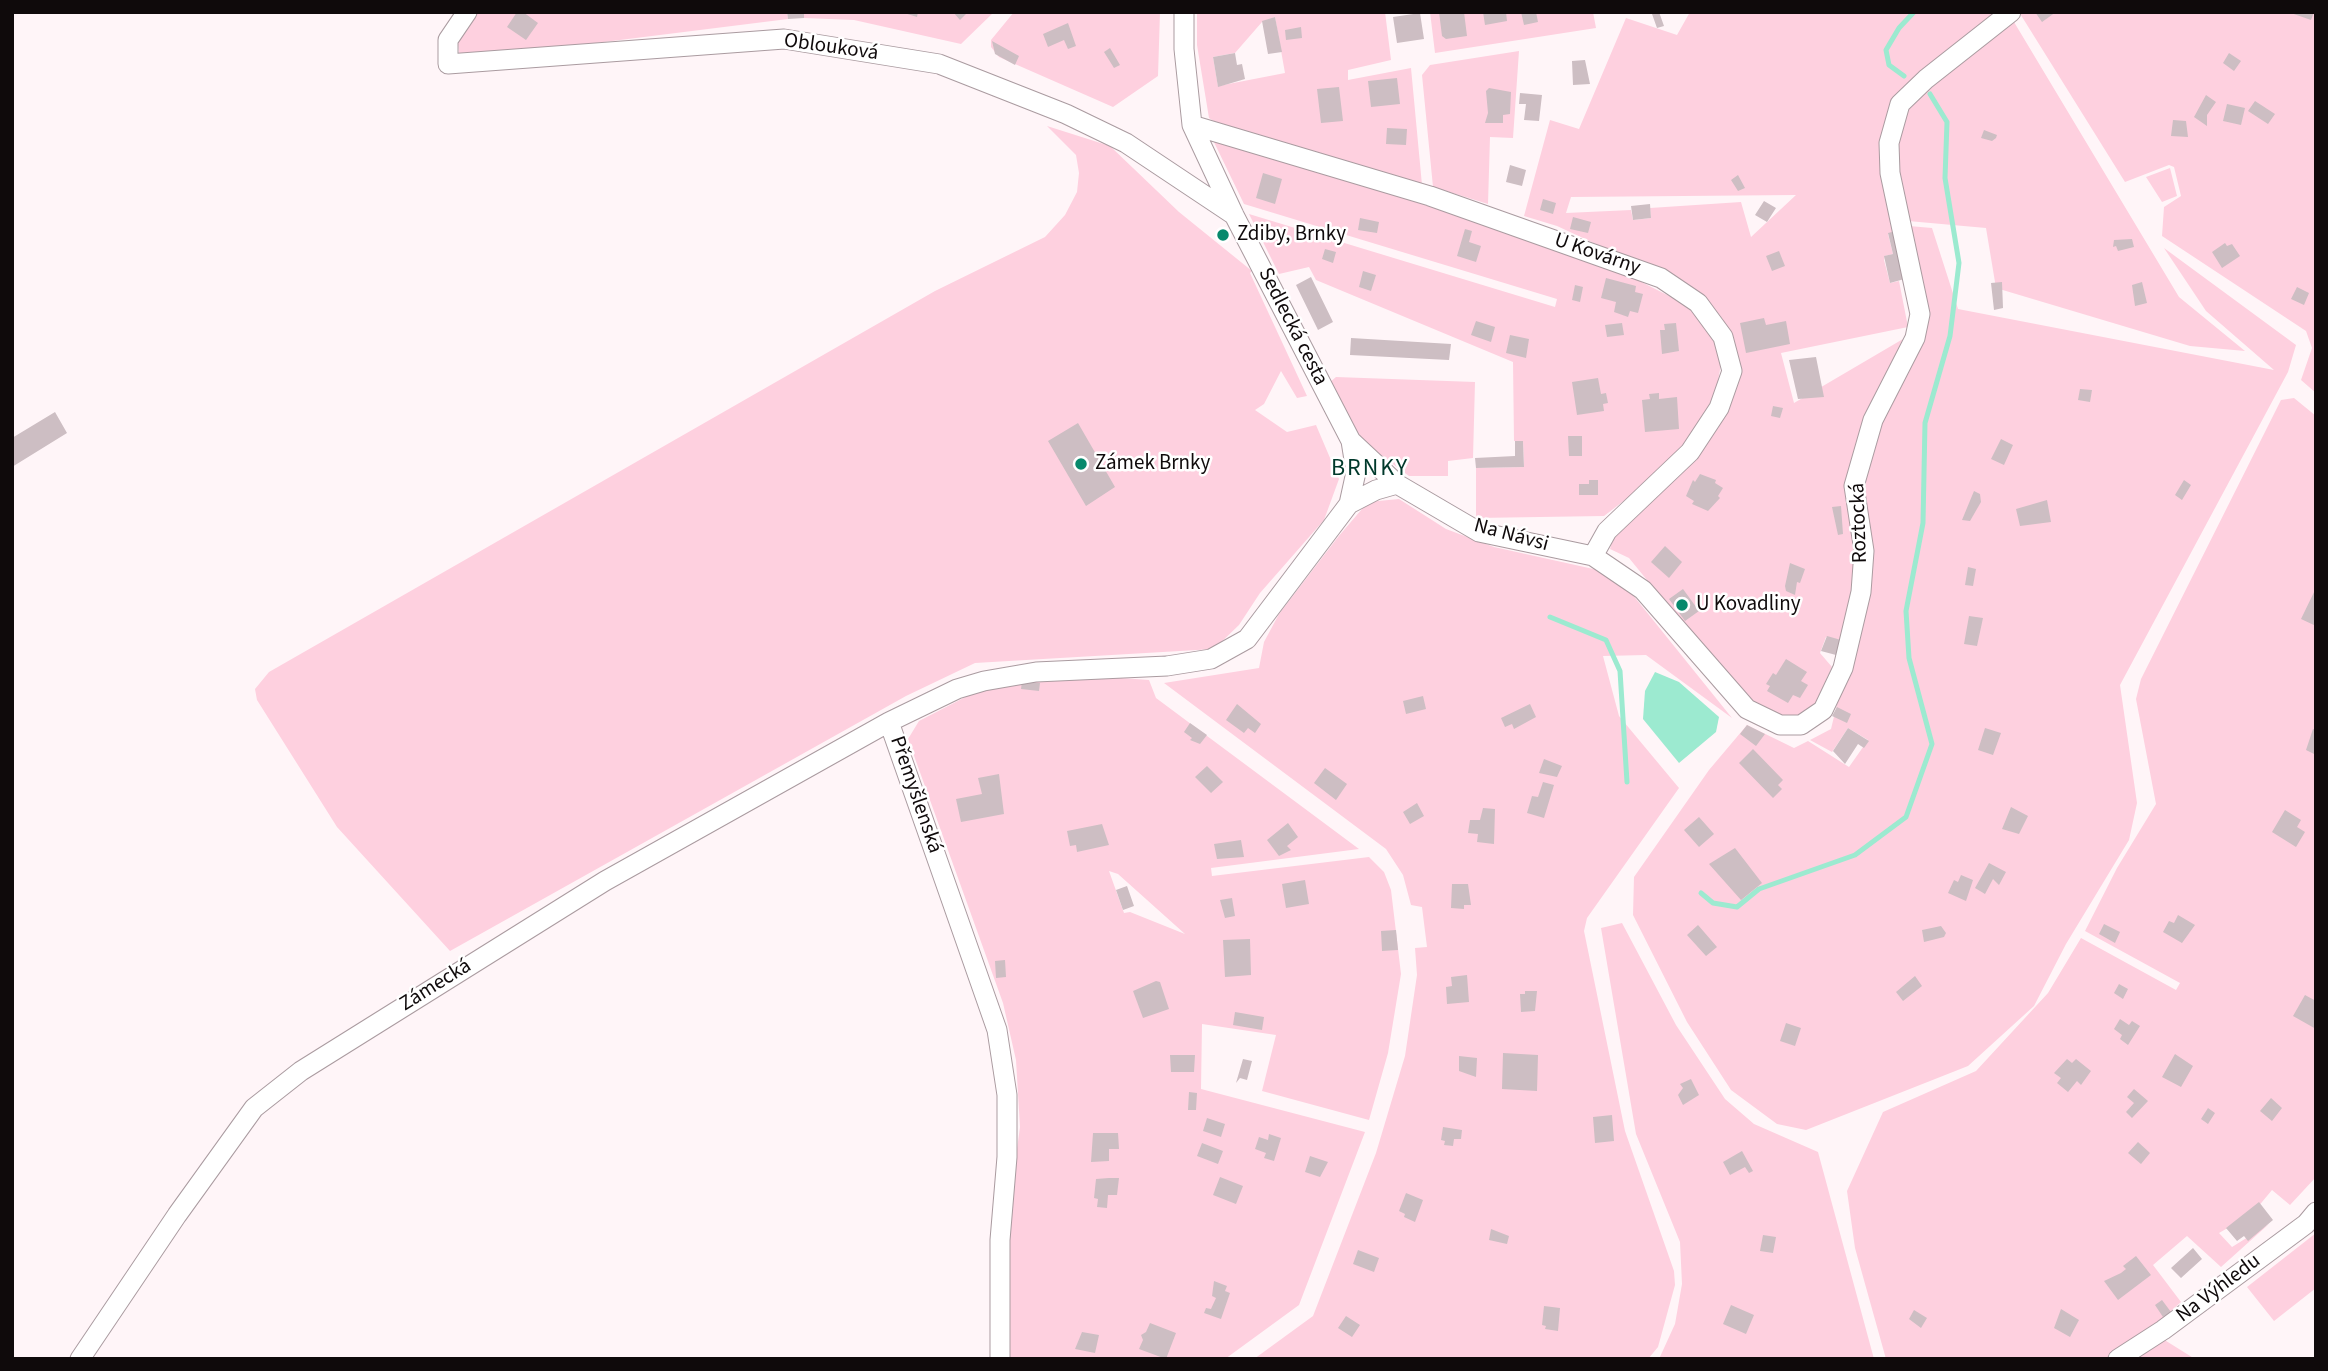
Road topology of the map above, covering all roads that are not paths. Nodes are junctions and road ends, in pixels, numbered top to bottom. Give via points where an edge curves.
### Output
1 (467, 12) edge
2 (1184, 12) edge
3 (2011, 12) edge
4 (1192, 125) junction
5 (1234, 215) junction
6 (1351, 441) junction
7 (1397, 484) junction
8 (1349, 504) junction
9 (1592, 556) junction
10 (889, 722) junction
11 (2316, 1212) edge
12 (80, 1359) edge
13 (1000, 1359) edge
14 (2118, 1359) edge

1 - 5 street, Oblouková via 448,40 448,64 784,39 939,64 1126,143
2 - 4 street, Sedlecká cesta
3 - 9 street, Roztocká via 1900,104 1889,143 1890,173 1920,314 1916,338 1873,420 1854,486 1864,551 1861,592 1843,668 1823,710 1801,725 1780,725 1747,709 1643,590
4 - 5 street, Sedlecká cesta
4 - 9 street, U Kovárny via 1430,196 1661,278 1698,303 1723,337 1732,372 1719,408 1690,452 1607,531
5 - 6 street, Sedlecká cesta
6 - 7 street, Na Návsi
6 - 8 street via 1356,472
7 - 8 street
7 - 9 street, Na Návsi via 1479,532
8 - 10 street, Přemyšlenská via 1247,639 1211,659 1167,666 1036,672 984,681
10 - 12 street, Zámecká via 605,881 301,1071 254,1108
10 - 13 street, Přemyšlenská via 997,1030 1007,1096
11 - 14 street, Na Výhledu via 2207,1298

